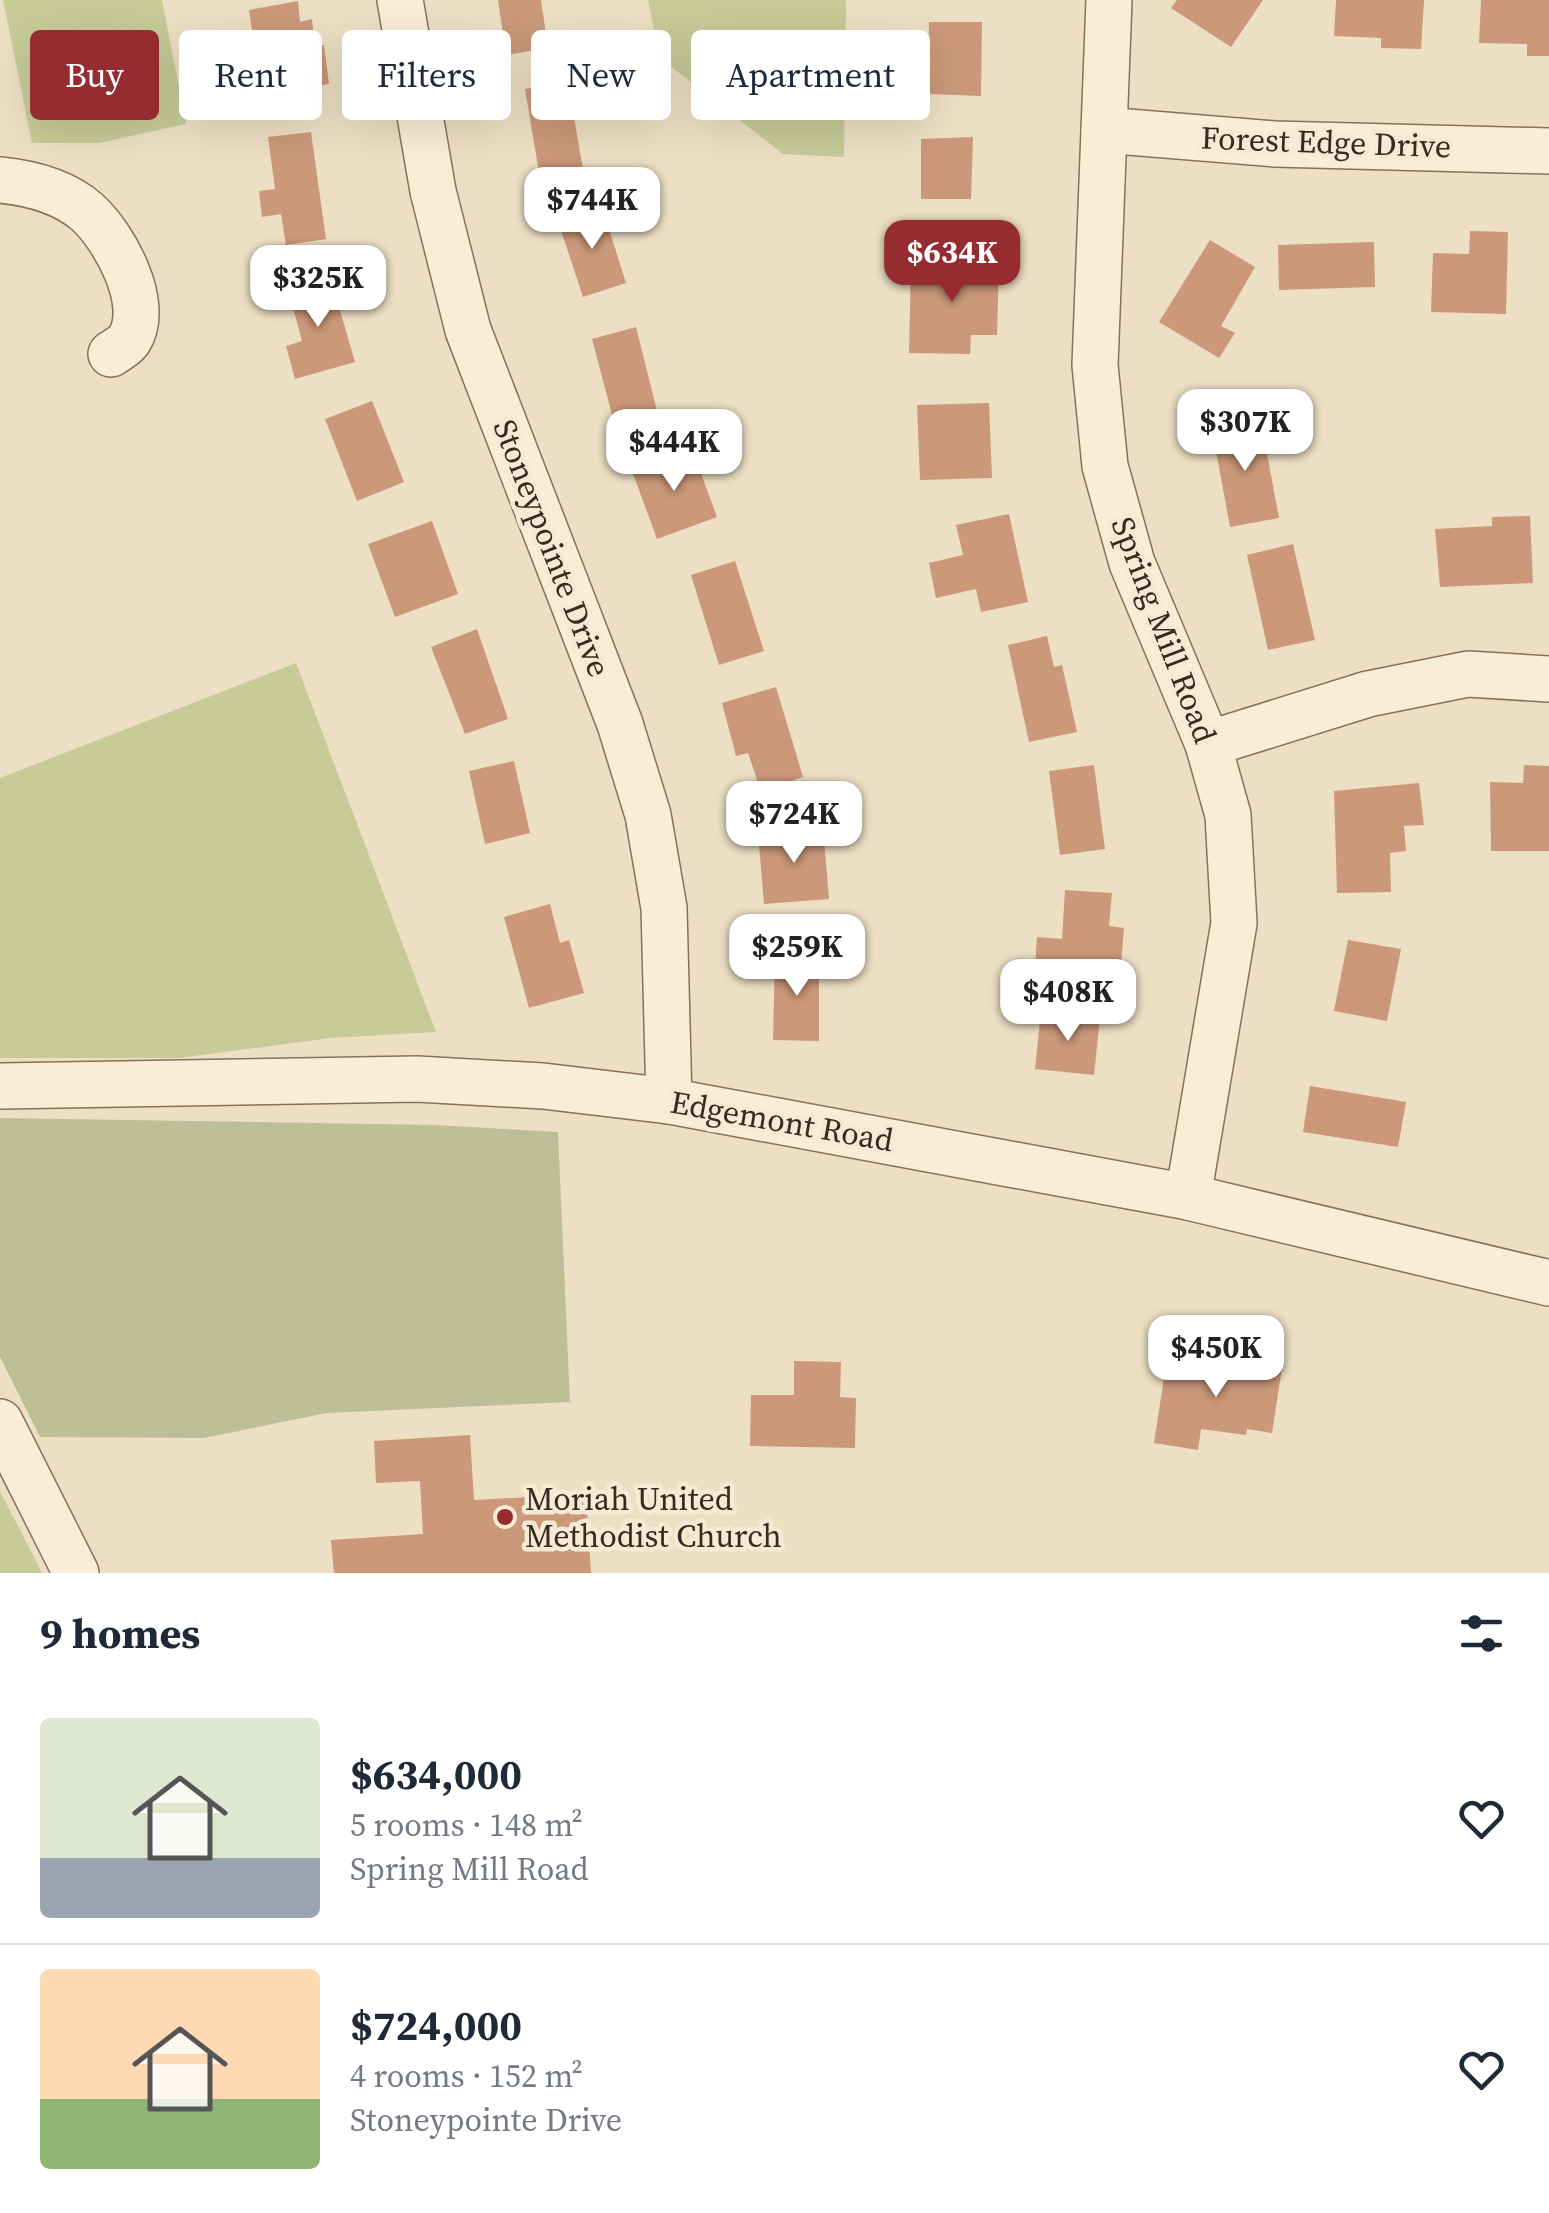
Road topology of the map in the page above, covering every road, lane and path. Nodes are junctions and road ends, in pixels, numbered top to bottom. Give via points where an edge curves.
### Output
1 (400, 0) edge
2 (1109, 0) edge
3 (1104, 130) junction
4 (1549, 150) edge
5 (0, 180) edge
6 (111, 354) dead end
7 (1549, 679) edge
8 (1208, 744) junction
9 (0, 1086) edge
10 (669, 1101) junction
11 (1188, 1197) junction
12 (1549, 1283) edge
13 (0, 1422) edge
14 (76, 1573) edge

1 - 10 street, Stoneypointe Drive via 432,191 468,330 620,724 648,815 664,908
2 - 3 street, Spring Mill Road
3 - 4 street, Forest Edge Drive via 1275,144
3 - 8 street, Spring Mill Road via 1095,366 1106,466 1132,564
5 - 6 street via 68,199 116,250 134,297 135,323 129,341
7 - 8 street via 1468,674 1368,694
8 - 11 street, Spring Mill Road via 1228,815 1234,923
9 - 10 street, Edgemont Road via 416,1079
10 - 11 street, Edgemont Road
11 - 12 street, Edgemont Road
13 - 14 street

